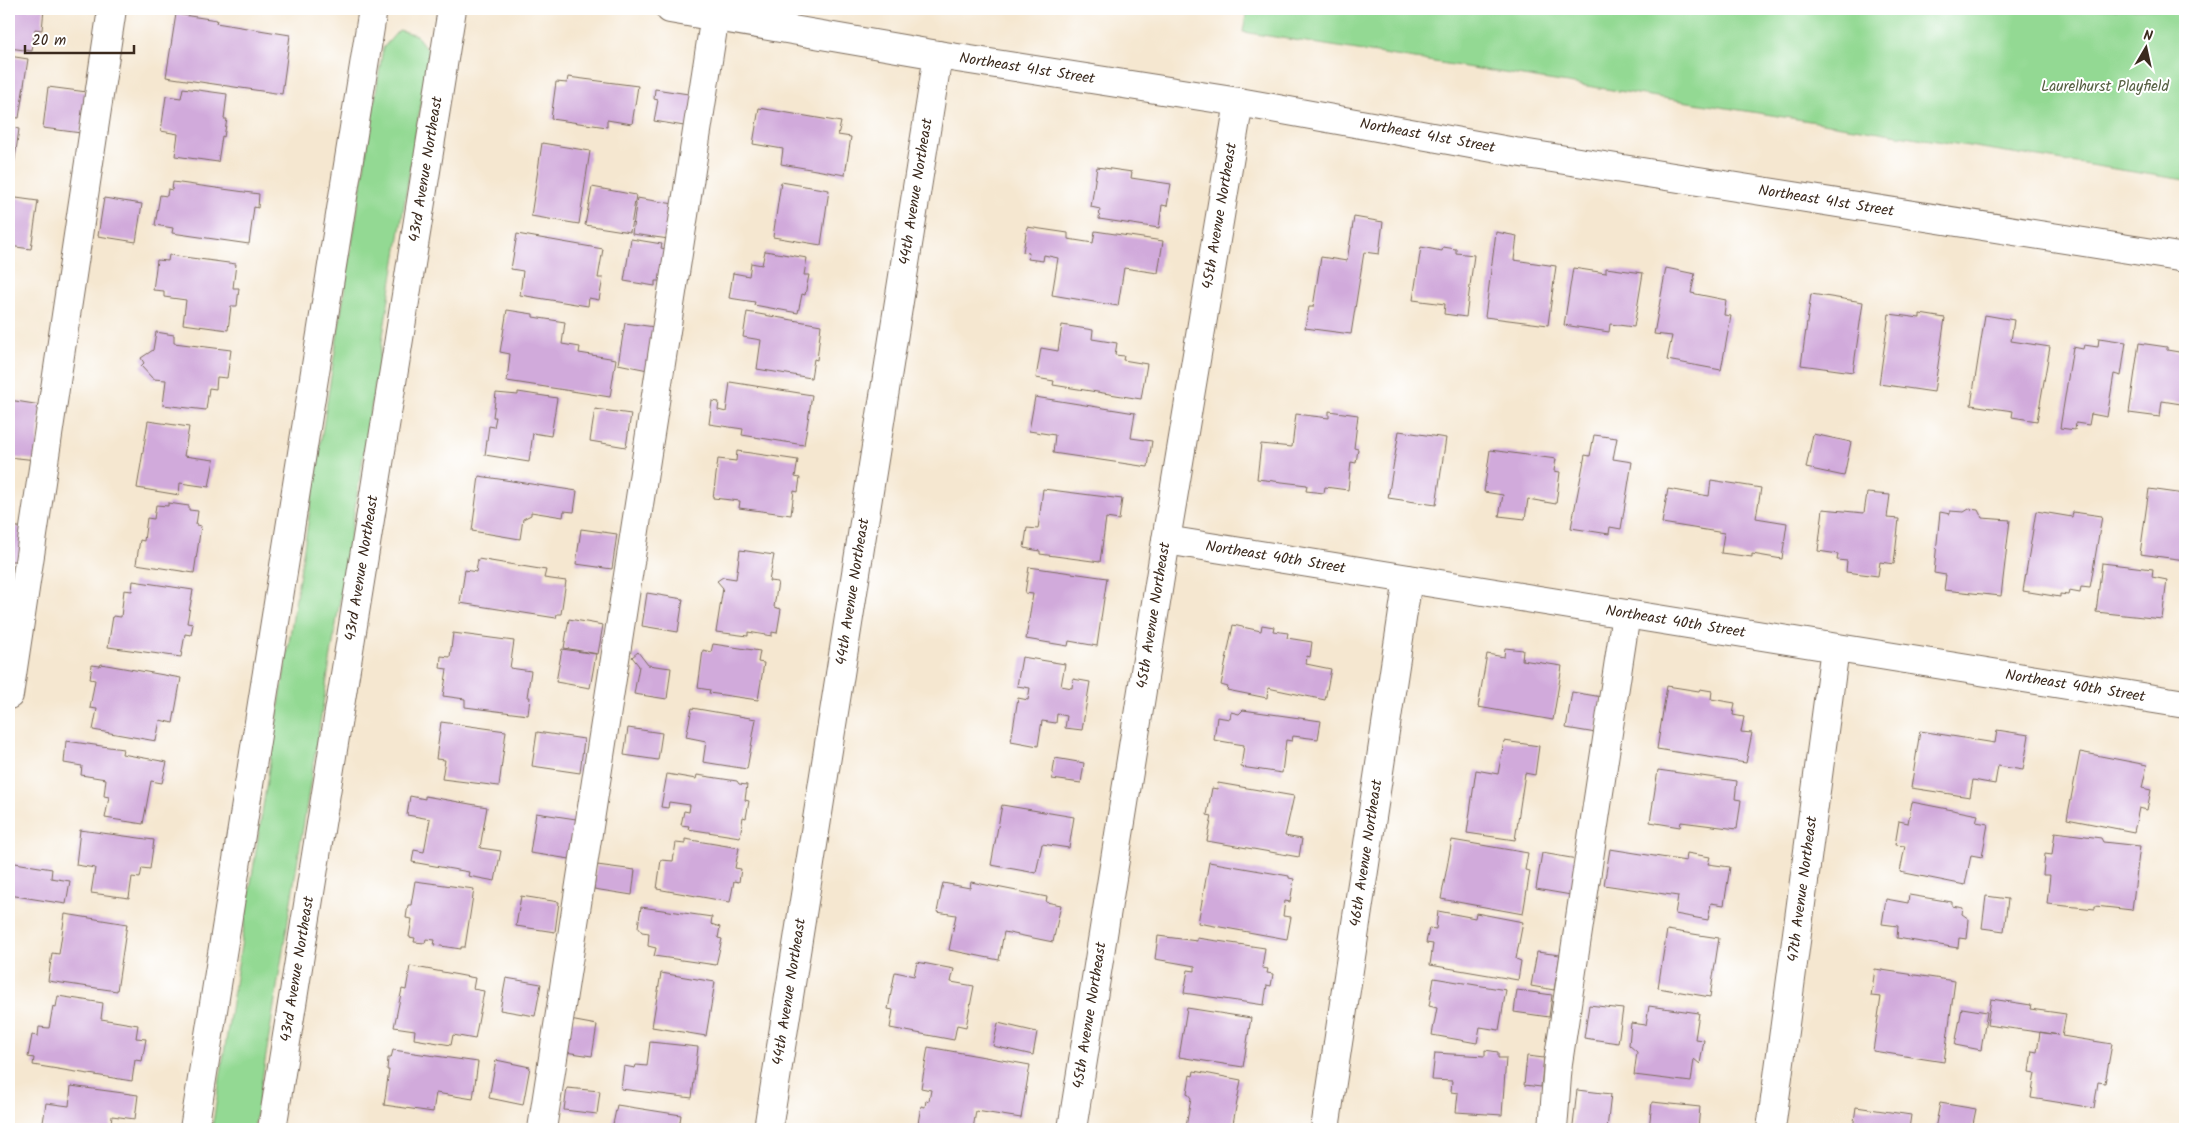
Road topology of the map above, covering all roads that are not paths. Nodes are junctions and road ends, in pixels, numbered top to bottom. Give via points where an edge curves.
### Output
1 (112, 9) edge
2 (373, 9) edge
3 (452, 9) edge
4 (670, 9) edge
5 (715, 12) edge
6 (938, 55) junction
7 (1239, 102) junction
8 (2185, 258) edge
9 (1166, 540) junction
10 (1408, 579) junction
11 (1626, 614) junction
12 (1835, 648) junction
13 (9, 695) edge
14 (2185, 704) edge
15 (194, 1129) edge
16 (272, 1129) edge
17 (542, 1129) edge
18 (768, 1129) edge
19 (1072, 1129) edge
20 (1325, 1129) edge
21 (1553, 1129) edge
22 (1771, 1129) edge

1 - 13 street
2 - 15 street
3 - 16 street, 43rd Avenue Northeast
4 - 5 street, Northeast 41st Street
5 - 6 street, Northeast 41st Street
5 - 17 street
6 - 7 street, Northeast 41st Street
6 - 18 street, 44th Avenue Northeast
7 - 8 street, Northeast 41st Street via 1515,152
7 - 9 street, 45th Avenue Northeast
9 - 10 street, Northeast 40th Street
9 - 19 street, 45th Avenue Northeast
10 - 11 street, Northeast 40th Street
10 - 20 street, 46th Avenue Northeast
11 - 12 street, Northeast 40th Street
11 - 21 street via 1558,1063
12 - 14 street, Northeast 40th Street
12 - 22 street, 47th Avenue Northeast

